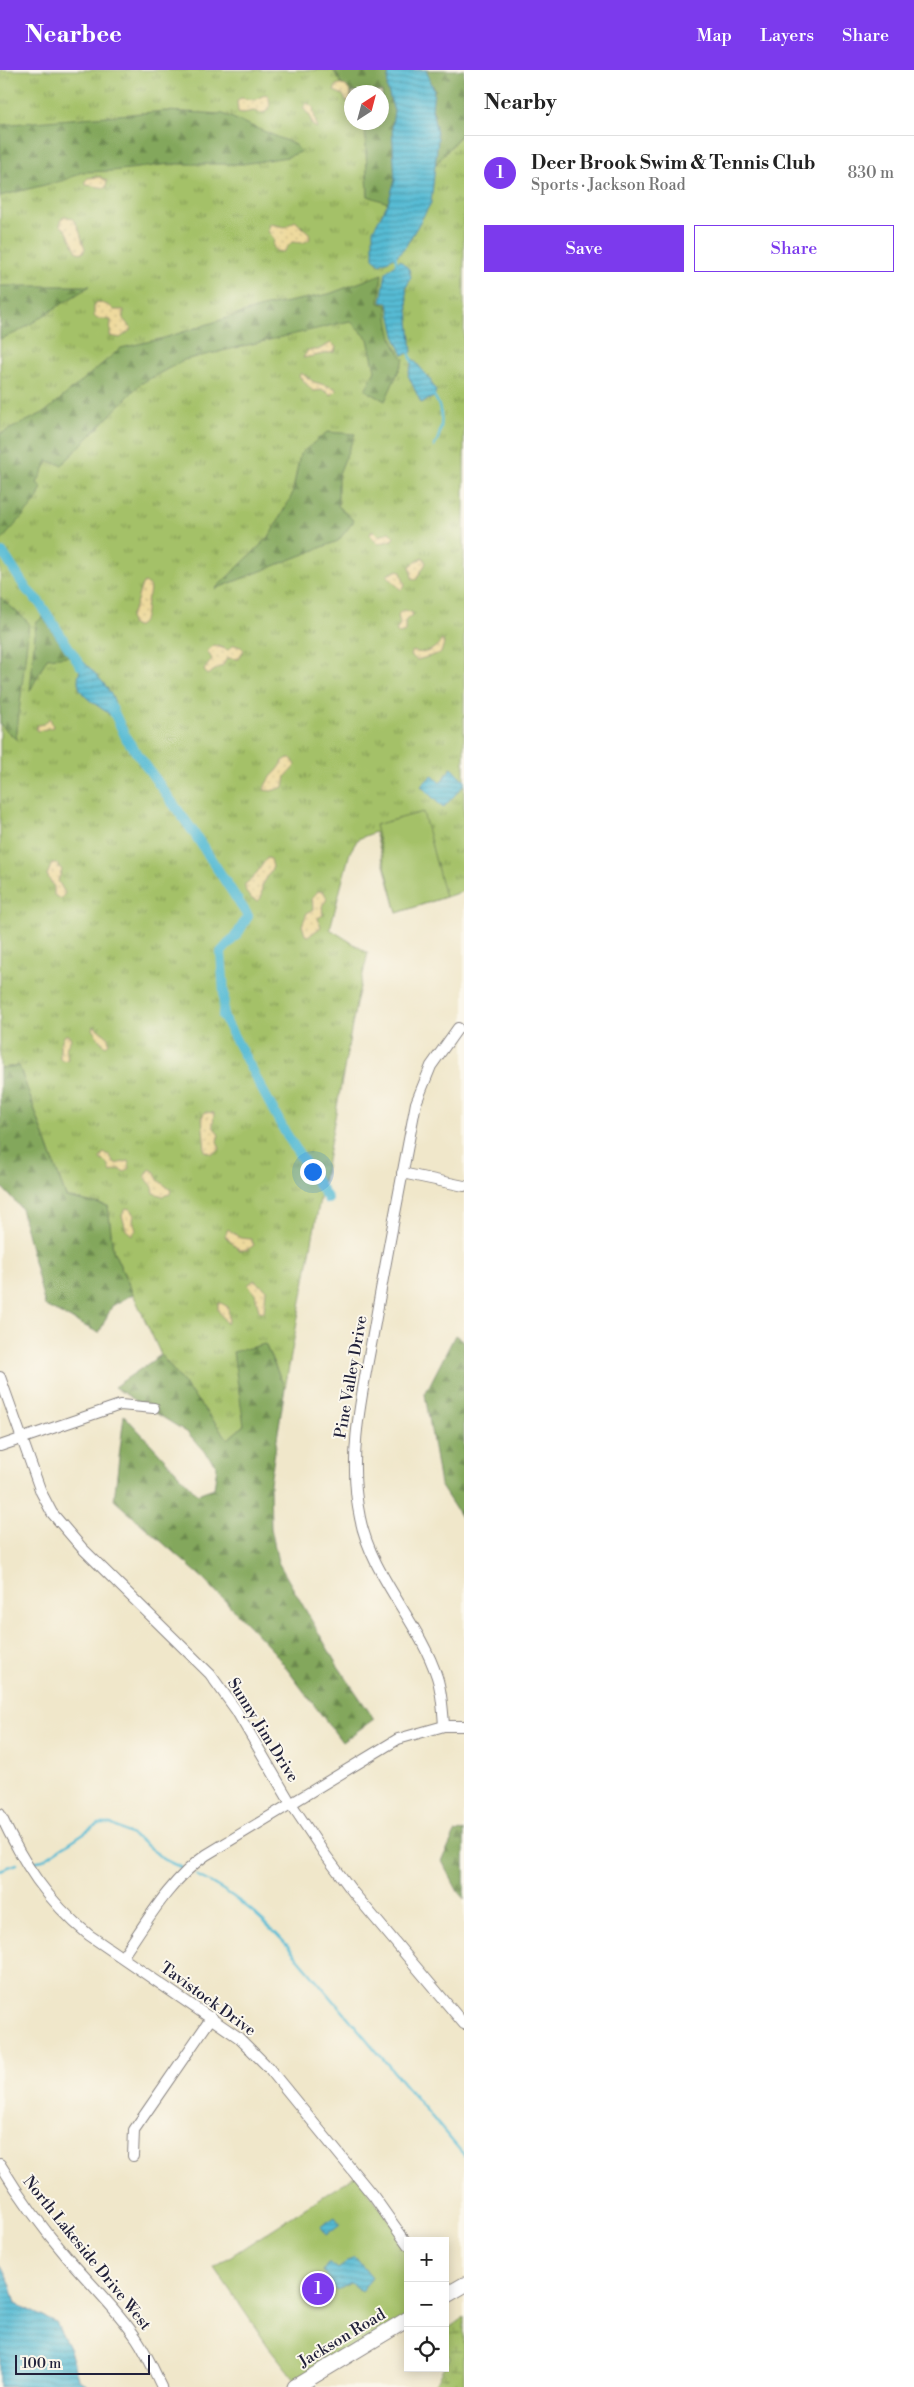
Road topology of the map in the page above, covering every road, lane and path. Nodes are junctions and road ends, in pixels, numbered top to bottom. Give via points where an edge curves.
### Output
1 (458, 1028) dead end
2 (402, 1173) junction
3 (464, 1186) edge
4 (0, 1377) edge
5 (154, 1408) dead end
6 (21, 1439) junction
7 (0, 1446) edge
8 (444, 1726) junction
9 (464, 1726) edge
10 (290, 1802) junction
11 (0, 1814) edge
12 (122, 1956) junction
13 (212, 2017) junction
14 (464, 2024) edge
15 (133, 2156) dead end
16 (0, 2164) edge
17 (404, 2239) edge
18 (464, 2285) edge
19 (449, 2294) edge
20 (404, 2321) edge
21 (162, 2387) edge
22 (295, 2387) edge

1 - 2 street, Pine Valley Drive via 423,1083
2 - 3 street
2 - 8 street, Pine Valley Drive via 356,1433 355,1468 359,1516 365,1537 438,1678
4 - 6 street, Sunny Jim Drive
5 - 6 street via 120,1405
6 - 7 street
6 - 10 street, Sunny Jim Drive via 45,1503 52,1513 82,1548 210,1674 236,1710
8 - 9 street
8 - 10 street via 398,1739
10 - 12 street via 193,1864 155,1908
10 - 14 street, Sunny Jim Drive via 353,1892
11 - 12 street, Tavistock Drive via 30,1872 44,1890 78,1926
12 - 13 street, Tavistock Drive
13 - 15 street via 134,2130
13 - 17 street, Tavistock Drive via 268,2067 374,2197
16 - 21 street, North Lakeside Drive West via 22,2199 67,2257 112,2304 131,2330
18 - 19 street
20 - 22 street, Jackson Road

